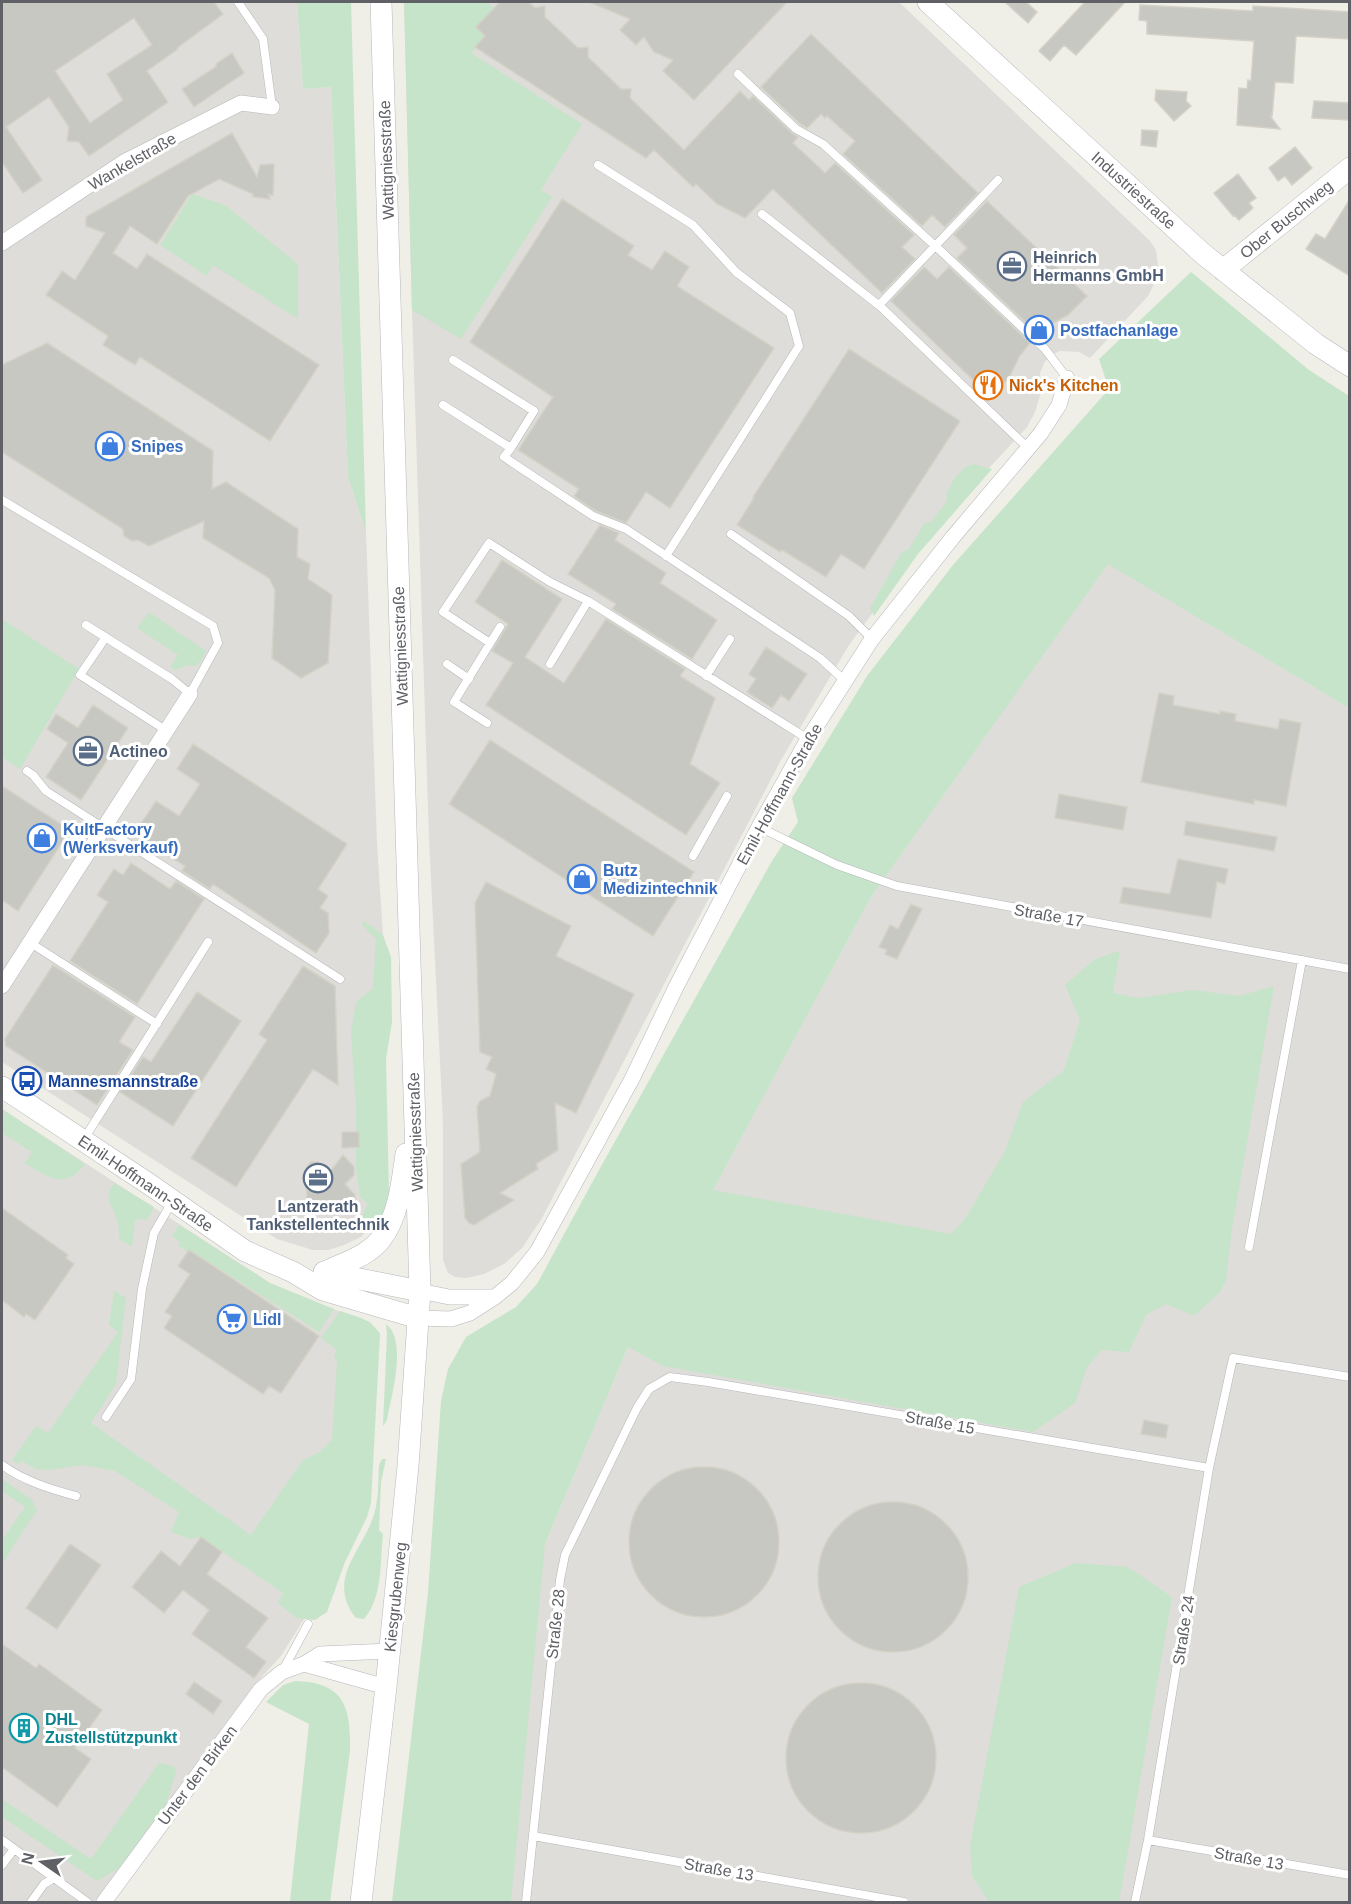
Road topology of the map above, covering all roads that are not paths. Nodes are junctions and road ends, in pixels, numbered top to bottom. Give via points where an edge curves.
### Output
1 (238, 2) edge
2 (381, 2) edge
3 (928, 2) edge
4 (738, 74) dead end
5 (272, 107) joint
6 (598, 165) dead end
7 (1350, 168) edge
8 (998, 180) dead end
9 (762, 214) dead end
10 (2, 243) edge
11 (936, 246) junction
12 (1222, 270) junction
13 (879, 305) junction
14 (453, 360) dead end
15 (1350, 366) edge
16 (1067, 378) joint
17 (443, 405) dead end
18 (511, 448) junction
19 (1029, 449) junction
20 (2, 500) edge
21 (732, 534) dead end
22 (666, 556) junction
23 (588, 601) junction
24 (86, 625) dead end
25 (500, 627) dead end
26 (106, 638) junction
27 (730, 639) dead end
28 (872, 639) junction
29 (490, 643) junction
30 (447, 664) dead end
31 (550, 664) dead end
32 (706, 676) junction
33 (469, 679) junction
34 (845, 681) junction
35 (190, 694) junction
36 (487, 723) dead end
37 (167, 731) junction
38 (808, 739) junction
39 (27, 771) dead end
40 (727, 796) dead end
41 (102, 827) junction
42 (759, 827) junction
43 (693, 856) dead end
44 (29, 942) junction
45 (208, 942) dead end
46 (1302, 960) junction
47 (1350, 969) edge
48 (340, 979) dead end
49 (2, 986) edge
50 (157, 1023) junction
51 (2, 1087) edge
52 (414, 1106) junction
53 (83, 1141) junction
54 (173, 1201) junction
55 (1249, 1247) dead end
56 (293, 1272) junction
57 (325, 1272) junction
58 (420, 1291) junction
59 (495, 1297) junction
60 (418, 1318) junction
61 (670, 1377) joint
62 (1350, 1377) edge
63 (106, 1417) dead end
64 (2, 1465) edge
65 (1209, 1468) junction
66 (76, 1496) dead end
67 (308, 1624) dead end
68 (390, 1651) junction
69 (304, 1664) junction
70 (282, 1672) junction
71 (386, 1687) junction
72 (533, 1836) junction
73 (2, 1840) edge
74 (1148, 1840) junction
75 (14, 1848) junction
76 (2, 1865) edge
77 (1350, 1875) edge
78 (54, 1878) junction
79 (31, 1902) edge
80 (87, 1902) edge
81 (104, 1902) edge
82 (361, 1902) edge
83 (526, 1902) edge
84 (904, 1902) edge
85 (1135, 1902) edge

1 - 5 lane via 263,39
2 - 52 main road, Wattigniesstraße
3 - 12 main road, Industriestraße
4 - 11 lane via 796,129 823,144
5 - 10 street, Wankelstraße via 242,103 223,112 124,162
6 - 22 lane via 693,225 736,272 790,313 799,346
7 - 12 main road, Ober Buschweg
8 - 11 lane
9 - 13 lane
11 - 13 lane
11 - 16 lane via 1045,349
12 - 15 main road, Industriestraße
13 - 19 lane
14 - 18 lane via 534,411
16 - 19 street, Emil-Hoffmann-Straße via 1059,405
17 - 18 lane
18 - 22 lane via 504,457 593,516 626,529
19 - 28 street, Emil-Hoffmann-Straße
20 - 35 lane via 213,626 218,643
21 - 28 lane via 849,616
22 - 34 lane via 820,658
23 - 29 lane via 489,543 443,612
23 - 31 lane
23 - 32 lane
24 - 26 lane
25 - 29 lane
26 - 35 lane
26 - 37 lane via 80,675
27 - 32 lane
28 - 34 street, Emil-Hoffmann-Straße
29 - 33 lane
30 - 33 lane
32 - 38 lane
33 - 36 lane via 454,702
34 - 38 street, Emil-Hoffmann-Straße
35 - 37 street
37 - 41 street
38 - 42 street, Emil-Hoffmann-Straße
39 - 41 lane via 46,791
40 - 43 lane
41 - 44 street
41 - 48 lane
42 - 46 lane, Straße 17 via 837,865 897,886
42 - 59 street, Emil-Hoffmann-Straße via 633,1077 557,1217 537,1252
44 - 49 street
44 - 50 lane
45 - 50 lane
46 - 47 lane, Straße 17
46 - 55 lane
50 - 53 lane
51 - 53 main road, Emil-Hoffmann-Straße
52 - 57 main road via 393,1216 381,1239 358,1257
52 - 58 main road, Wattigniesstraße
53 - 54 main road, Emil-Hoffmann-Straße
54 - 56 main road, Emil-Hoffmann-Straße via 245,1251
54 - 63 lane via 154,1233 142,1289 131,1379
56 - 57 main road, Emil-Hoffmann-Straße
56 - 60 main road, Emil-Hoffmann-Straße via 323,1290
57 - 58 main road, Emil-Hoffmann-Straße
58 - 59 street, Emil-Hoffmann-Straße
58 - 60 main road, Kiesgrubenweg
59 - 60 street, Emil-Hoffmann-Straße via 451,1320
60 - 68 main road, Kiesgrubenweg
61 - 65 lane, Straße 15
61 - 72 lane, Straße 28 via 650,1389 636,1408 565,1555
62 - 65 lane, Straße 24 via 1233,1358
64 - 66 lane via 15,1475
65 - 74 lane, Straße 24
67 - 70 lane
68 - 69 street, Unter den Birken via 320,1654
68 - 71 main road, Kiesgrubenweg
69 - 70 street, Unter den Birken
69 - 71 street
70 - 81 street, Unter den Birken via 261,1689
71 - 82 main road, Kiesgrubenweg
72 - 83 lane, Straße 28
72 - 84 lane, Straße 13
73 - 75 lane
74 - 77 lane, Straße 13
74 - 85 lane, Straße 24
75 - 76 lane
75 - 78 lane
78 - 79 lane via 44,1884
78 - 80 lane

